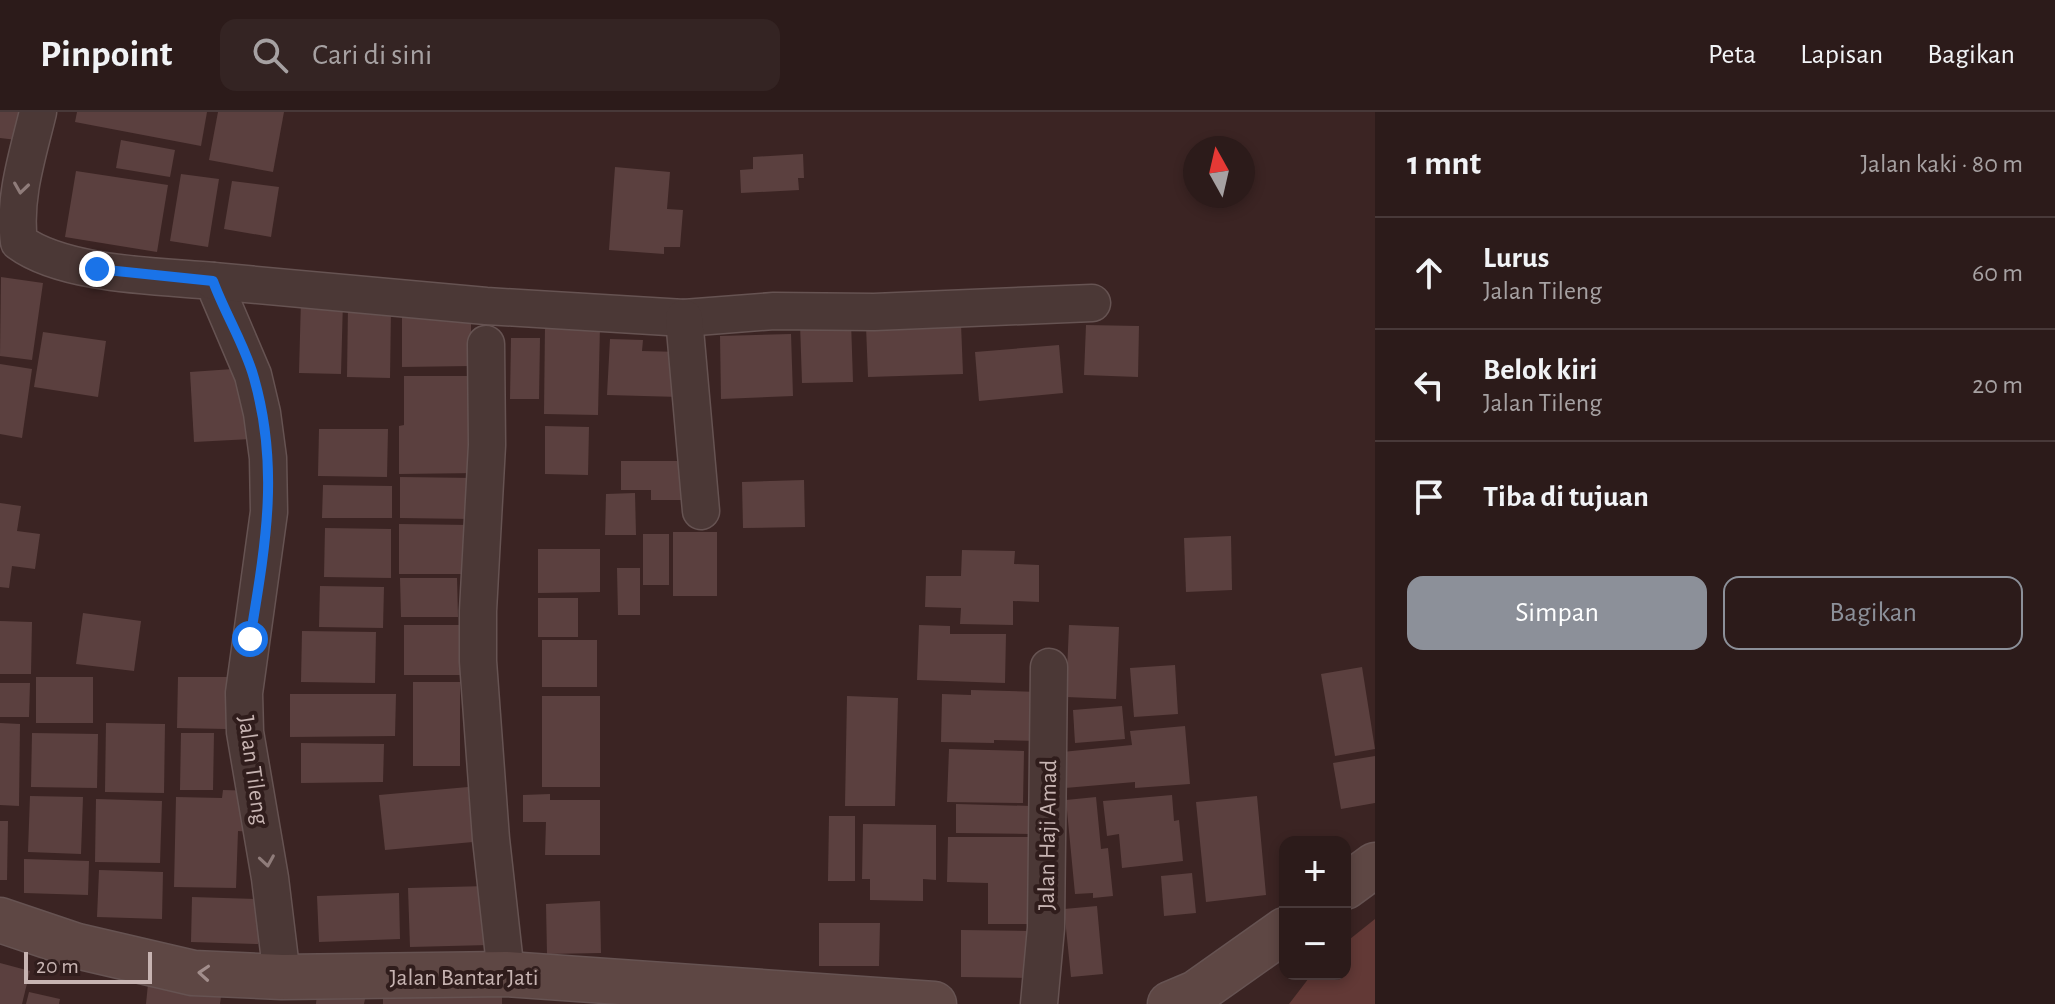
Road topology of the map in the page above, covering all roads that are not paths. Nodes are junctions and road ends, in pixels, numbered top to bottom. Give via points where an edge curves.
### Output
1 (38, 112) edge
2 (10, 250) edge
3 (213, 281) junction
4 (1092, 303) dead end
5 (684, 318) junction
6 (486, 344) dead end
7 (701, 511) dead end
8 (1049, 667) dead end
9 (1375, 865) edge
10 (1351, 883) edge
11 (0, 920) edge
12 (1279, 934) edge
13 (506, 974) junction
14 (299, 986) edge
15 (644, 994) edge
16 (934, 1004) edge
17 (1039, 1004) edge
18 (1170, 1004) edge

1 -> 2 street
2 - 3 street via 97,269
3 - 5 street
3 -> 14 street, Jalan Tileng via 253,375 268,458 269,512 244,693 245,732 270,878
4 - 5 street
5 - 7 street
6 - 13 street via 478,661
8 - 17 street, Jalan Haji Amad via 1046,928
9 - 10 street
14 -> 11 street, Jalan Bantar Jati via 193,973 77,946
12 - 18 street via 1196,993
13 - 14 street, Jalan Bantar Jati
13 - 15 street, Jalan Bantar Jati
15 - 16 street, Jalan Bantar Jati

